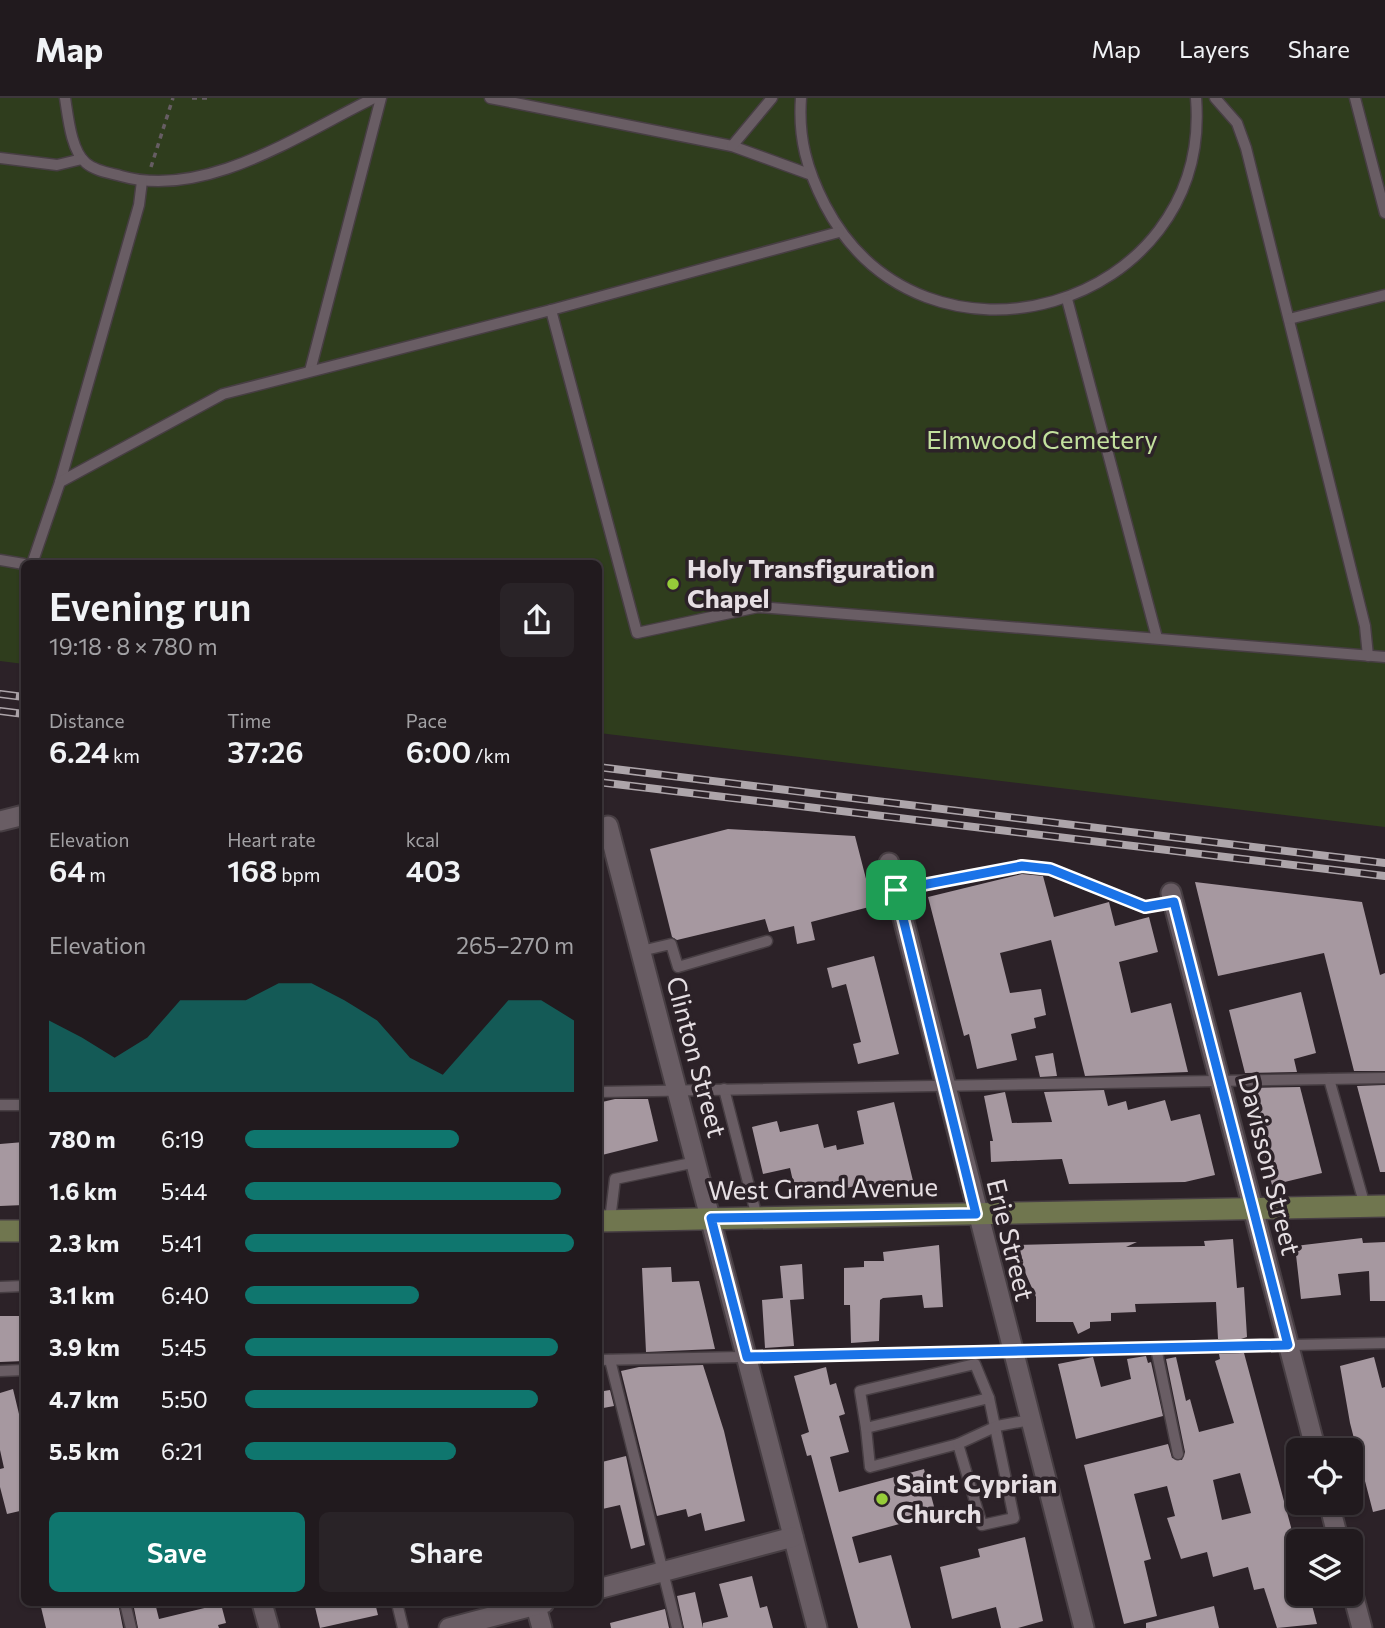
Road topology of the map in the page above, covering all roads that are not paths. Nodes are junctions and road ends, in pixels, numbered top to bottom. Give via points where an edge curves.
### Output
1 (65, 98) edge
2 (374, 98) edge
3 (381, 98) edge
4 (490, 98) edge
5 (772, 98) edge
6 (801, 98) edge
7 (1196, 98) edge
8 (1215, 98) edge
9 (1355, 98) edge
10 (732, 146) junction
11 (0, 158) edge
12 (82, 159) junction
13 (809, 174) junction
14 (144, 182) junction
15 (1385, 213) edge
16 (839, 232) junction
17 (1385, 295) edge
18 (1067, 299) junction
19 (551, 310) junction
20 (1289, 319) junction
21 (310, 371) junction
22 (60, 482) junction
23 (0, 560) edge
24 (33, 560) edge
25 (21, 564) edge
26 (1157, 638) junction
27 (1368, 656) junction
28 (1385, 657) edge
29 (21, 816) edge
30 (0, 821) edge
31 (606, 834) edge
32 (889, 863) dead end
33 (896, 890) junction
34 (1173, 898) joint
35 (767, 941) dead end
36 (641, 951) junction
37 (1385, 1078) edge
38 (1329, 1079) junction
39 (1220, 1081) junction
40 (945, 1086) junction
41 (724, 1089) junction
42 (677, 1090) junction
43 (602, 1092) edge
44 (0, 1105) edge
45 (21, 1105) edge
46 (696, 1163) junction
47 (1375, 1206) edge
48 (1253, 1209) junction
49 (976, 1214) junction
50 (757, 1217) junction
51 (711, 1218) junction
52 (604, 1221) edge
53 (0, 1231) edge
54 (21, 1231) edge
55 (21, 1286) edge
56 (0, 1287) edge
57 (1385, 1343) edge
58 (1288, 1345) junction
59 (1156, 1348) junction
60 (1012, 1350) junction
61 (747, 1357) junction
62 (604, 1360) edge
63 (21, 1370) edge
64 (0, 1371) edge
65 (989, 1398) junction
66 (1030, 1420) junction
67 (997, 1426) junction
68 (866, 1428) junction
69 (1313, 1438) edge
70 (958, 1444) junction
71 (1178, 1454) dead end
72 (793, 1537) junction
73 (663, 1572) junction
74 (602, 1588) edge
75 (126, 1606) edge
76 (263, 1606) edge
77 (398, 1606) edge
78 (531, 1606) edge
79 (538, 1606) edge
80 (1356, 1606) edge
81 (131, 1628) edge
82 (269, 1628) edge
83 (403, 1628) edge
84 (449, 1628) edge
85 (542, 1628) edge
86 (677, 1628) edge
87 (817, 1628) edge
88 (1084, 1628) edge
89 (1362, 1628) edge

1 - 12 lane
2 - 14 lane via 223,171 189,180
3 - 21 lane
4 - 10 lane
5 - 10 lane
6 - 13 lane via 802,144
7 - 18 lane via 1191,157 1175,203 1162,224 1130,261
8 - 20 lane via 1242,135
9 - 15 lane
10 - 13 lane
11 - 12 lane via 57,165
12 - 14 lane via 98,169
13 - 16 lane
14 - 22 lane
16 - 18 lane via 874,268 942,303 992,311
16 - 19 lane
17 - 20 lane
18 - 26 lane
19 - 21 lane
19 - 26 lane via 637,633 758,607
20 - 27 lane via 1362,613
21 - 22 lane via 223,394
22 - 24 lane
23 - 25 lane
26 - 27 lane
27 - 28 lane
29 - 30 street
31 - 36 street, Clinton Street
32 - 33 street, Erie Street
33 - 34 lane via 1022,866 1050,869 1145,907
33 - 40 street, Erie Street
34 - 39 street, Davisson Street
35 - 36 lane via 678,967 671,944
36 - 42 street, Clinton Street
37 - 38 lane
38 - 39 lane
38 - 47 lane
39 - 40 lane
39 - 48 street, Davisson Street
40 - 41 lane
40 - 49 street, Erie Street
41 - 42 lane
41 - 50 lane
42 - 43 lane
42 - 46 street, Clinton Street
44 - 45 lane
46 - 51 street, Clinton Street
46 - 52 lane via 615,1179
47 - 48 main road, West Grand Avenue
48 - 49 main road, West Grand Avenue
48 - 58 street, Davisson Street
49 - 50 main road, West Grand Avenue
49 - 60 street, Erie Street
50 - 51 main road, West Grand Avenue
51 - 52 main road, West Grand Avenue
51 - 61 street, Clinton Street
53 - 54 main road
55 - 56 lane
57 - 58 lane
58 - 59 lane
58 - 69 street, Davisson Street
59 - 60 lane
59 - 71 lane
60 - 61 lane
60 - 66 street, Erie Street
61 - 62 lane
61 - 72 street, Clinton Street
62 - 73 lane
63 - 64 lane
65 - 67 lane
65 - 68 lane
65 - 68 lane via 975,1364 860,1391
66 - 67 lane
66 - 88 street, Erie Street
67 - 70 lane
67 - 70 lane via 1014,1518 982,1525
68 - 70 lane via 870,1467
72 - 73 street
72 - 87 street, Clinton Street
73 - 74 street
73 - 86 lane
75 - 81 lane
76 - 82 street
77 - 83 lane
78 - 84 street
79 - 85 street
80 - 89 street

